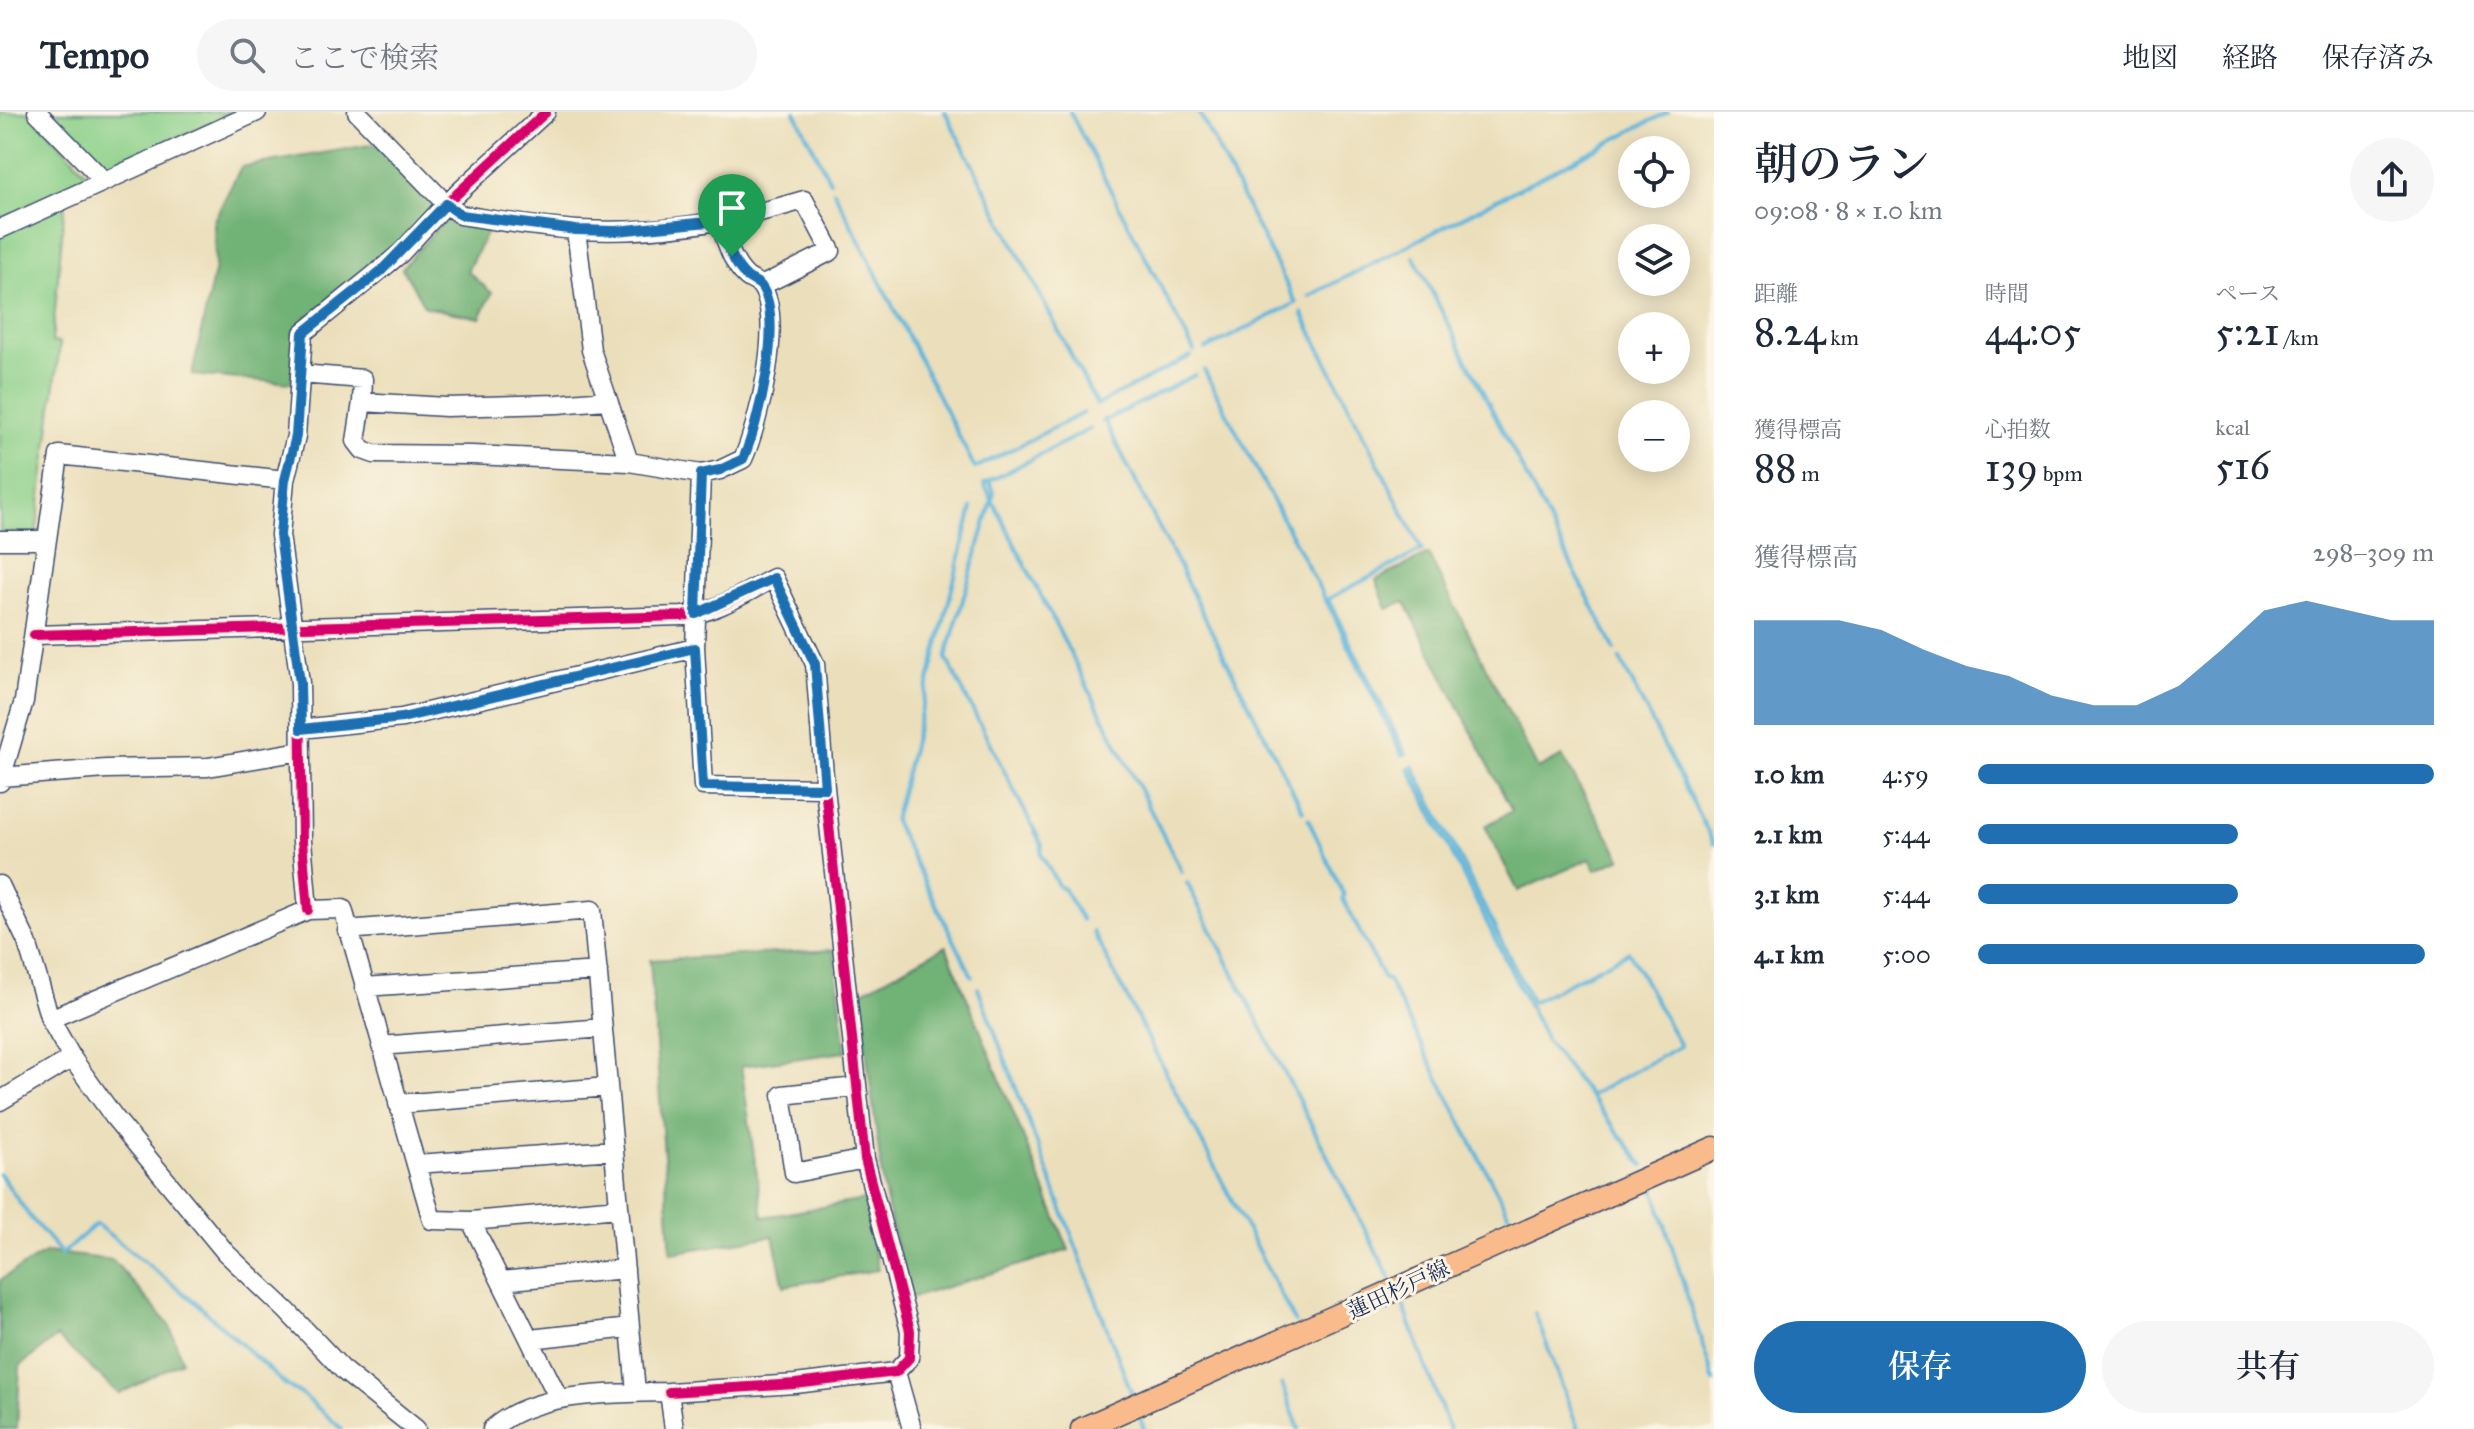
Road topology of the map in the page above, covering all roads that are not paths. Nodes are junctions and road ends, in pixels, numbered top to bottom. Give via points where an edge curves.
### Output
1 (37, 112) edge
2 (257, 112) edge
3 (357, 112) edge
4 (546, 112) edge
5 (104, 181) junction
6 (446, 204) junction
7 (719, 221) junction
8 (0, 229) edge
9 (576, 230) junction
10 (761, 286) junction
11 (300, 374) junction
12 (606, 400) junction
13 (362, 402) junction
14 (629, 462) junction
15 (701, 474) junction
16 (285, 480) junction
17 (0, 540) edge
18 (46, 540) junction
19 (696, 614) junction
20 (291, 628) junction
21 (34, 635) junction
22 (695, 648) junction
23 (301, 729) junction
24 (301, 751) junction
25 (1, 779) edge
26 (825, 788) junction
27 (0, 885) edge
28 (308, 910) junction
29 (347, 930) junction
30 (598, 971) junction
31 (364, 987) junction
32 (50, 1019) junction
33 (603, 1028) junction
34 (381, 1046) junction
35 (72, 1058) junction
36 (608, 1087) junction
37 (856, 1087) junction
38 (0, 1101) edge
39 (398, 1104) junction
40 (1714, 1148) edge
41 (614, 1150) junction
42 (865, 1159) junction
43 (416, 1164) junction
44 (619, 1208) junction
45 (471, 1221) junction
46 (625, 1269) junction
47 (501, 1281) junction
48 (630, 1328) junction
49 (530, 1339) junction
50 (896, 1372) junction
51 (636, 1392) junction
52 (669, 1392) junction
53 (559, 1399) junction
54 (416, 1429) edge
55 (492, 1429) edge
56 (674, 1429) edge
57 (912, 1429) edge
58 (1082, 1429) edge

1 - 5 street
2 - 5 street
3 - 6 street
4 - 6 street
5 - 8 street
6 - 9 street via 461,215
6 - 11 street via 381,271 303,333
7 - 9 street
7 - 10 street via 744,275
7 - 10 street via 804,200 831,251
9 - 12 street via 591,350
10 - 15 street via 768,307 770,351 751,442 743,459
11 - 13 street via 363,379
11 - 16 street via 296,436
12 - 13 street via 446,407
12 - 14 street
13 - 14 street via 356,441 374,454
14 - 15 street
15 - 19 street
16 - 18 street via 59,455
16 - 20 street via 280,535
17 - 18 street
18 - 21 street
19 - 20 street
19 - 22 street
19 - 26 street via 774,578 815,664
20 - 21 street
20 - 23 street
21 - 25 street via 24,701
22 - 23 street via 402,718
22 - 26 street via 703,786
23 - 24 street
24 - 25 street via 208,767
24 - 28 street
26 - 37 street
27 - 32 street via 27,942
28 - 29 street via 343,909
28 - 32 street
29 - 30 street via 592,910
29 - 31 street
30 - 31 street
30 - 33 street
31 - 34 street
32 - 35 street
33 - 34 street
33 - 36 street
34 - 39 street
35 - 38 street
35 - 54 street via 226,1253 345,1372
36 - 39 street
36 - 41 street
37 - 42 street
37 - 42 street via 782,1095 794,1173
39 - 43 street
40 - 58 main road, 蓮田杉戸線
41 - 43 street
41 - 44 street
42 - 50 street via 910,1331 909,1358
43 - 45 street via 432,1220
44 - 45 street
44 - 46 street
45 - 47 street
46 - 47 street
46 - 48 street
47 - 49 street
48 - 49 street
48 - 51 street
49 - 53 street
50 - 52 street
50 - 57 street
51 - 52 street
51 - 53 street
52 - 56 street
53 - 55 street via 516,1412

